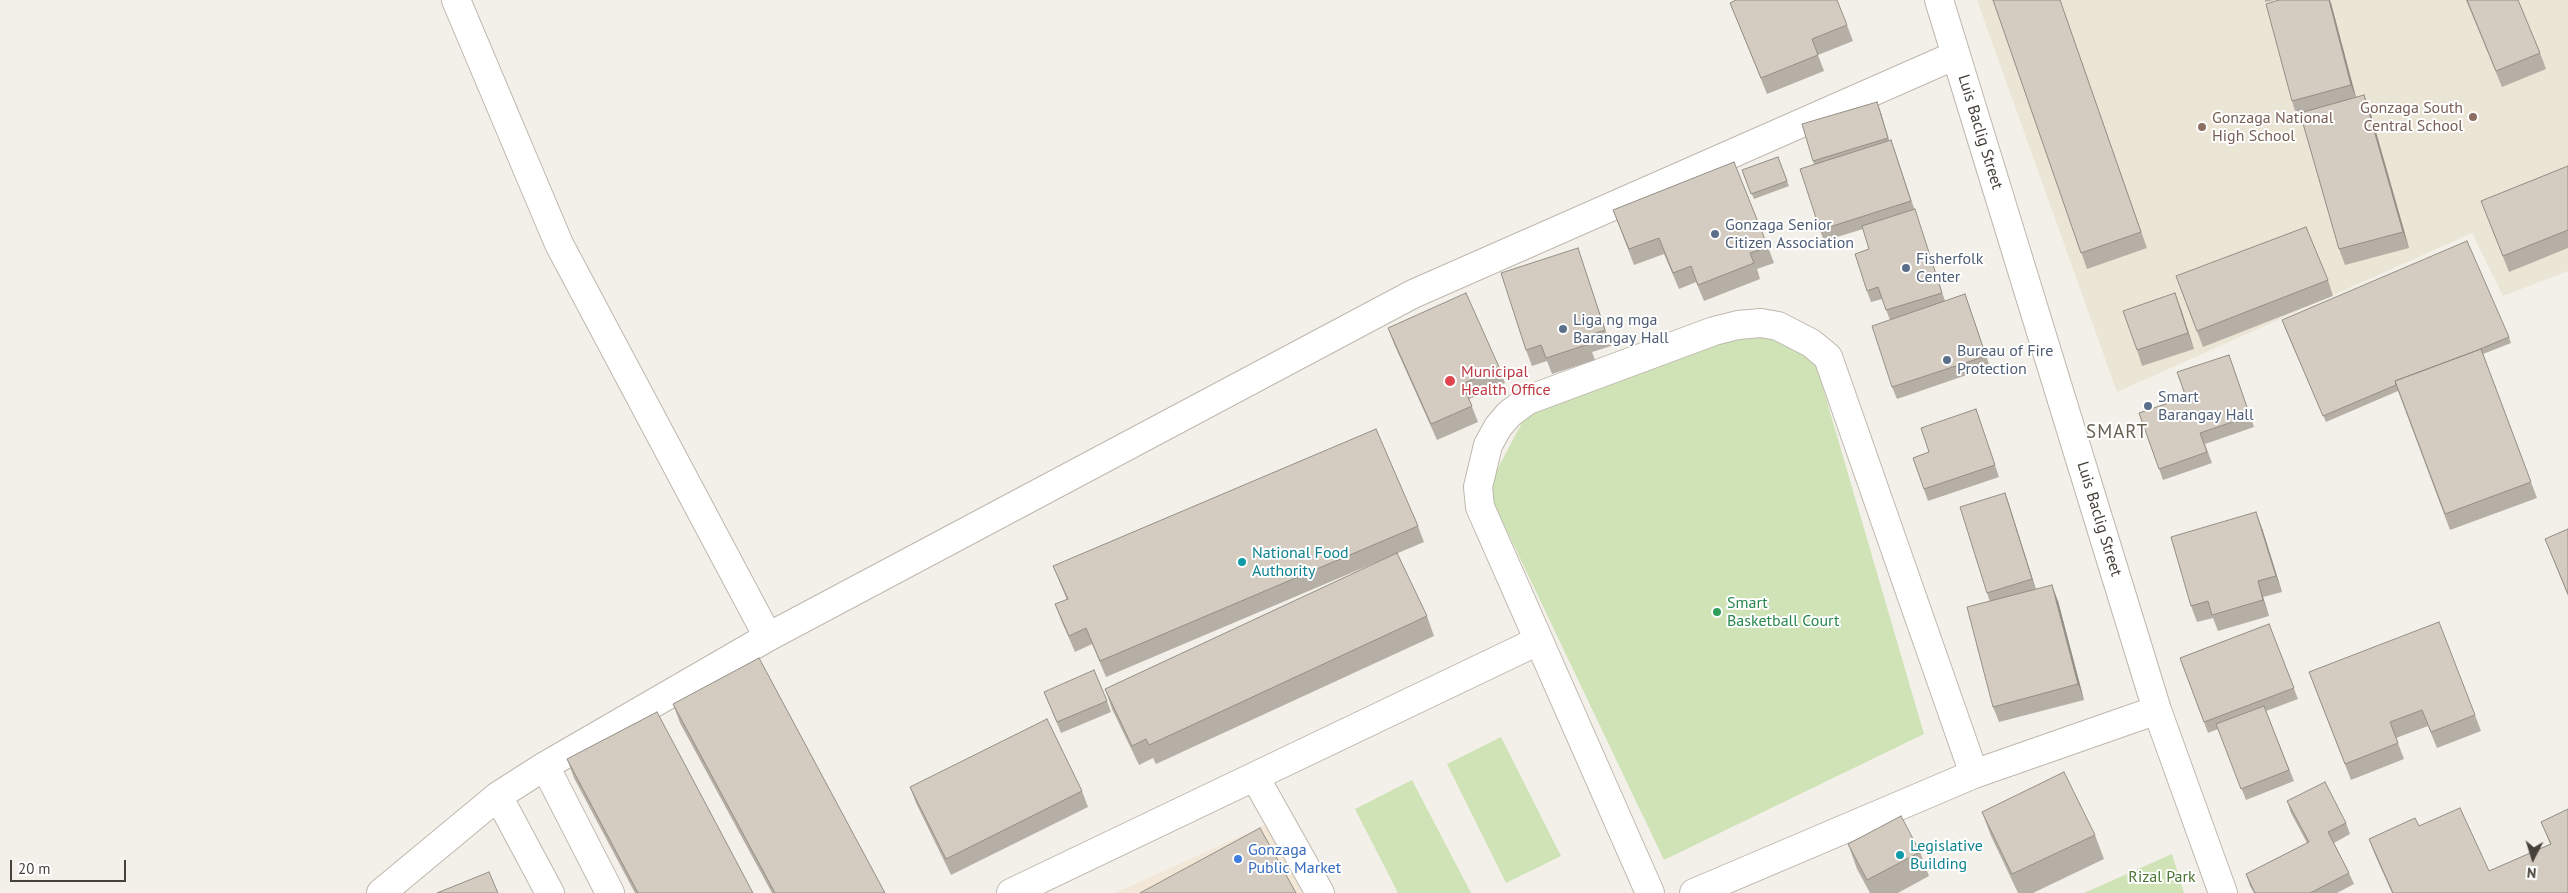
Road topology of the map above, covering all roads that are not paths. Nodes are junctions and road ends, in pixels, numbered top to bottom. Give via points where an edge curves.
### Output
1 (456, 0) edge
2 (1938, 0) edge
3 (1956, 54) junction
4 (768, 637) junction
5 (1538, 641) junction
6 (2157, 710) junction
7 (545, 766) junction
8 (1974, 774) junction
9 (1255, 777) junction
10 (498, 796) junction
11 (381, 893) edge
12 (550, 893) edge
13 (610, 893) edge
14 (1012, 893) edge
15 (1320, 893) edge
16 (1650, 893) edge
17 (1694, 893) edge
18 (2223, 893) edge

1 - 4 street via 559,244
2 - 3 street, Luis Baclig Street
3 - 4 street via 1413,294
3 - 6 street, Luis Baclig Street
4 - 7 street
5 - 8 street via 1480,507 1478,487 1482,464 1488,445 1508,414 1528,400 1705,334 1738,325 1761,323 1778,326 1811,343 1828,357
5 - 9 street
5 - 16 street
6 - 8 street
6 - 18 street, Luis Baclig Street
7 - 10 street
7 - 13 street
8 - 17 street
9 - 14 street
9 - 15 street
10 - 11 street
10 - 12 street

